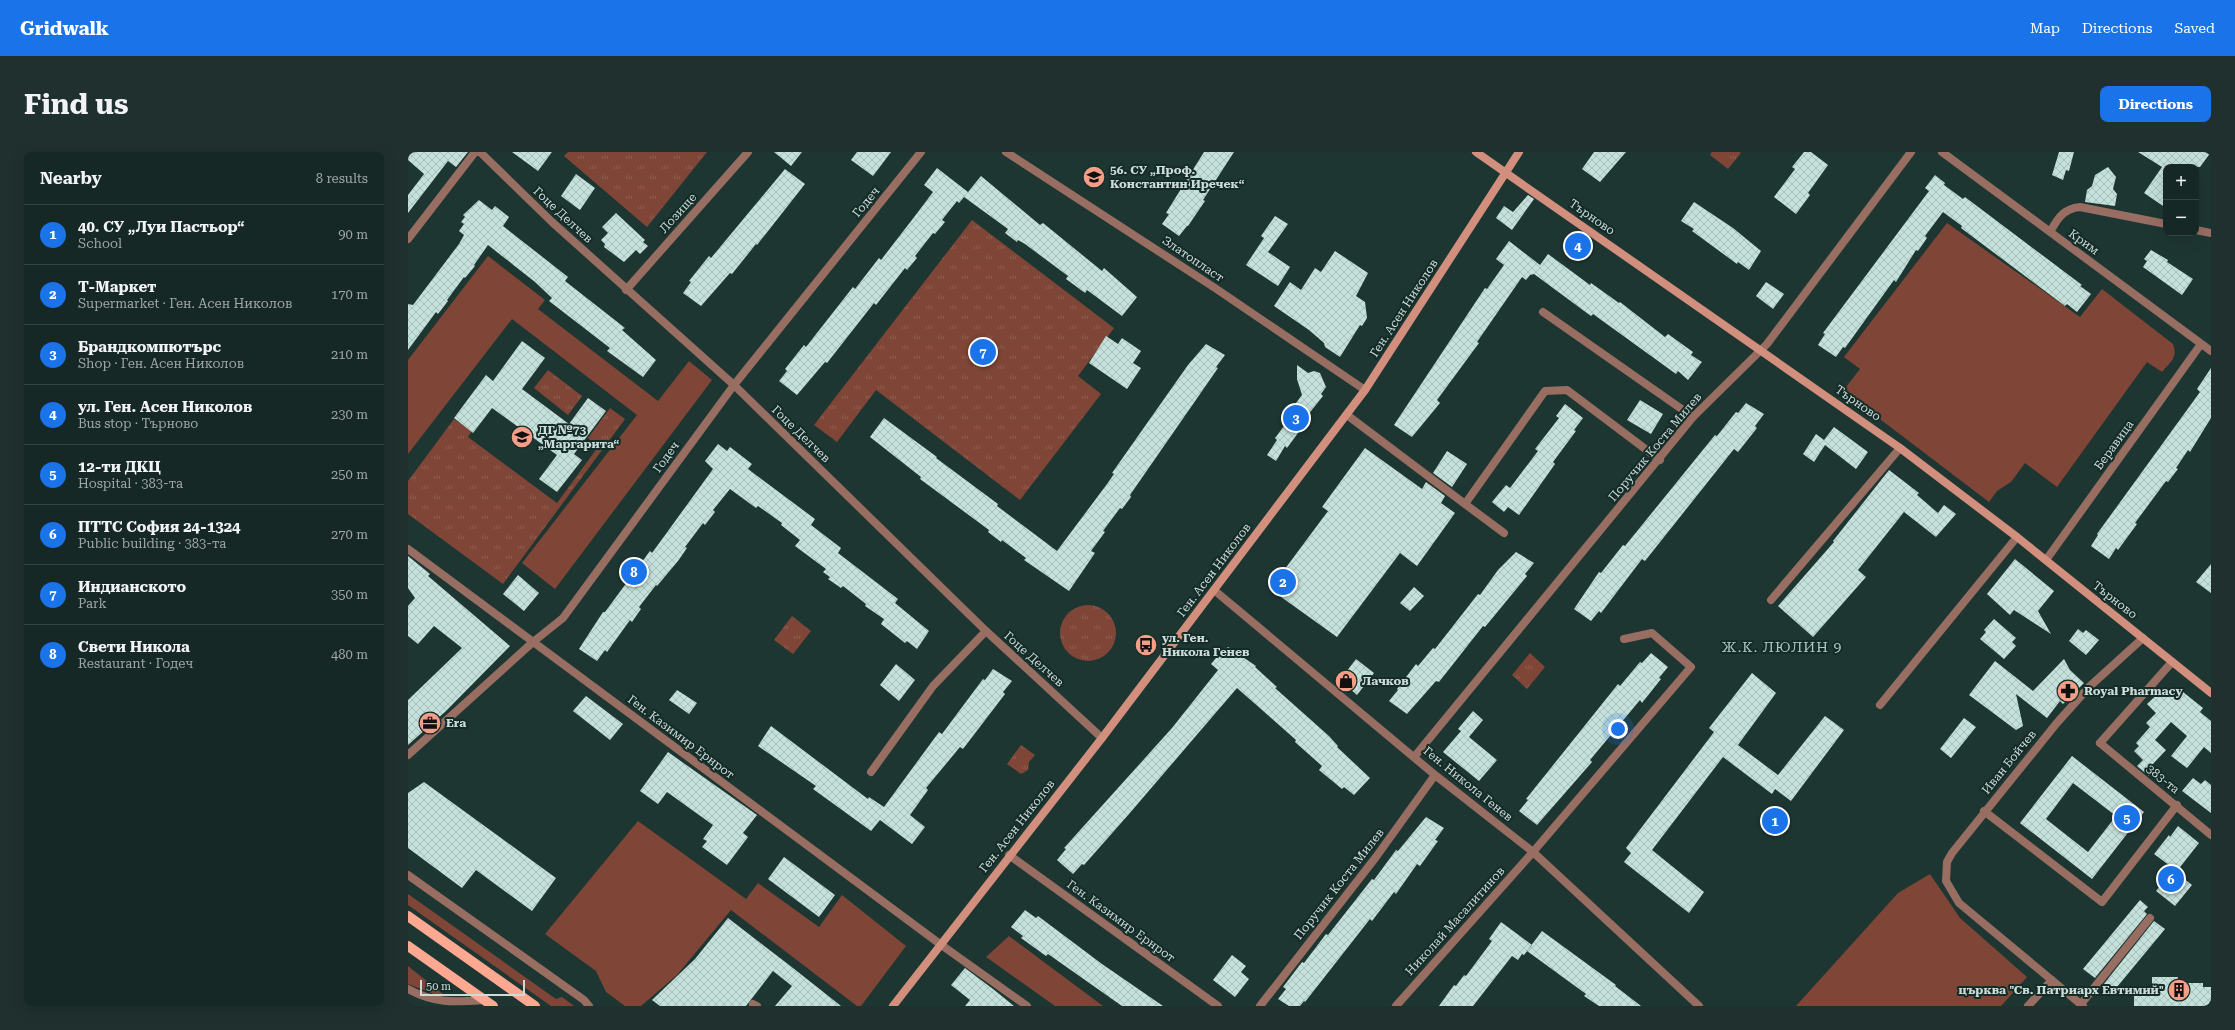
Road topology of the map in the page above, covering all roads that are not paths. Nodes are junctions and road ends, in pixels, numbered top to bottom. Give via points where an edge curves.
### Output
1 (476, 152) edge
2 (480, 152) edge
3 (748, 152) edge
4 (921, 152) edge
5 (1006, 152) edge
6 (1476, 152) edge
7 (1519, 152) edge
8 (1911, 152) edge
9 (1942, 152) edge
10 (1506, 172) junction
11 (2163, 223) edge
12 (2199, 231) edge
13 (2050, 232) junction
14 (2211, 233) edge
15 (408, 239) edge
16 (626, 290) junction
17 (1543, 312) dead end
18 (2201, 344) junction
19 (2211, 351) edge
20 (1760, 352) junction
21 (734, 385) junction
22 (1365, 390) junction
23 (1347, 415) junction
24 (1694, 417) junction
25 (1900, 448) junction
26 (1660, 460) junction
27 (1465, 504) junction
28 (1504, 533) dead end
29 (2017, 537) junction
30 (408, 549) edge
31 (2046, 560) junction
32 (1214, 590) junction
33 (1771, 600) dead end
34 (986, 631) junction
35 (2143, 638) junction
36 (1624, 639) dead end
37 (533, 642) junction
38 (2172, 662) junction
39 (2211, 693) edge
40 (1880, 705) dead end
41 (1102, 738) junction
42 (408, 755) edge
43 (1415, 756) junction
44 (871, 772) dead end
45 (1435, 775) junction
46 (2177, 805) junction
47 (1984, 811) junction
48 (2211, 835) edge
49 (1533, 852) junction
50 (1009, 855) junction
51 (408, 875) edge
52 (408, 916) edge
53 (2150, 918) dead end
54 (940, 944) junction
55 (408, 946) edge
56 (2052, 980) junction
57 (408, 989) edge
58 (484, 1000) junction
59 (2082, 1005) edge
60 (493, 1006) edge
61 (535, 1006) edge
62 (589, 1006) edge
63 (893, 1006) edge
64 (1027, 1006) edge
65 (1218, 1006) edge
66 (1260, 1006) edge
67 (1396, 1006) edge
68 (1699, 1006) edge
69 (2028, 1006) edge

1 - 15 street
2 - 16 street, Гоце Делчев
3 - 16 street, Лозище
4 - 21 street, Годеч
5 - 22 street, Златопласт via 1216,288
6 - 10 street, Търново
7 - 10 street, Ген. Асен Николов
8 - 20 street, Поручик Коста Милев
9 - 13 street, Крим
10 - 20 street, Търново
10 - 22 street, Ген. Асен Николов
11 - 13 street via 2080,207 2061,214
12 - 14 street
13 - 18 street, Крим
16 - 21 street, Гоце Делчев
17 - 24 street
18 - 19 street, Крим
18 - 31 street, Беравица
20 - 24 street, Поручик Коста Милев
20 - 25 street, Търново
21 - 34 street, Гоце Делчев
21 - 37 street, Годеч via 563,618
22 - 23 street, Ген. Асен Николов
23 - 27 street
23 - 32 street, Ген. Асен Николов
24 - 26 street, Поручик Коста Милев
25 - 29 street, Търново
25 - 33 street
26 - 27 street via 1567,390 1544,391
26 - 43 street, Поручик Коста Милев
27 - 28 street
29 - 31 street, Търново
29 - 40 street
30 - 37 street, Ген. Казимир Ернрот
31 - 35 street, Търново
32 - 41 street, Ген. Асен Николов
32 - 43 street, Ген. Никола Генев
34 - 41 street, Гоце Делчев
34 - 44 street via 933,686
35 - 38 street, Търново
35 - 47 street, Иван Бойчев via 2089,687
36 - 49 street, Николай Масалитинов via 1652,633 1691,667
37 - 42 street, Годеч
37 - 54 street, Ген. Казимир Ернрот
38 - 39 street, Търново
38 - 46 street, 383-та via 2100,743
41 - 50 street, Ген. Асен Николов
43 - 45 street, Ген. Никола Генев
45 - 49 street, Ген. Никола Генев
45 - 66 street, Поручик Коста Милев via 1376,857
46 - 47 street via 2102,902
46 - 48 street, 383-та
47 - 56 street, Иван Бойчев via 1947,862 1946,881 1958,903
49 - 67 street, Николай Масалитинов
49 - 68 street, Ген. Никола Генев
50 - 54 street, Ген. Асен Николов
50 - 65 street, Ген. Казимир Ернрот
51 - 62 street
52 - 61 main road
53 - 59 street
54 - 63 street, Ген. Асен Николов
54 - 64 street, Ген. Казимир Ернрот
55 - 58 main road
56 - 59 street, Иван Бойчев
56 - 69 street
57 - 58 street via 424,998 450,1002
58 - 60 main road

